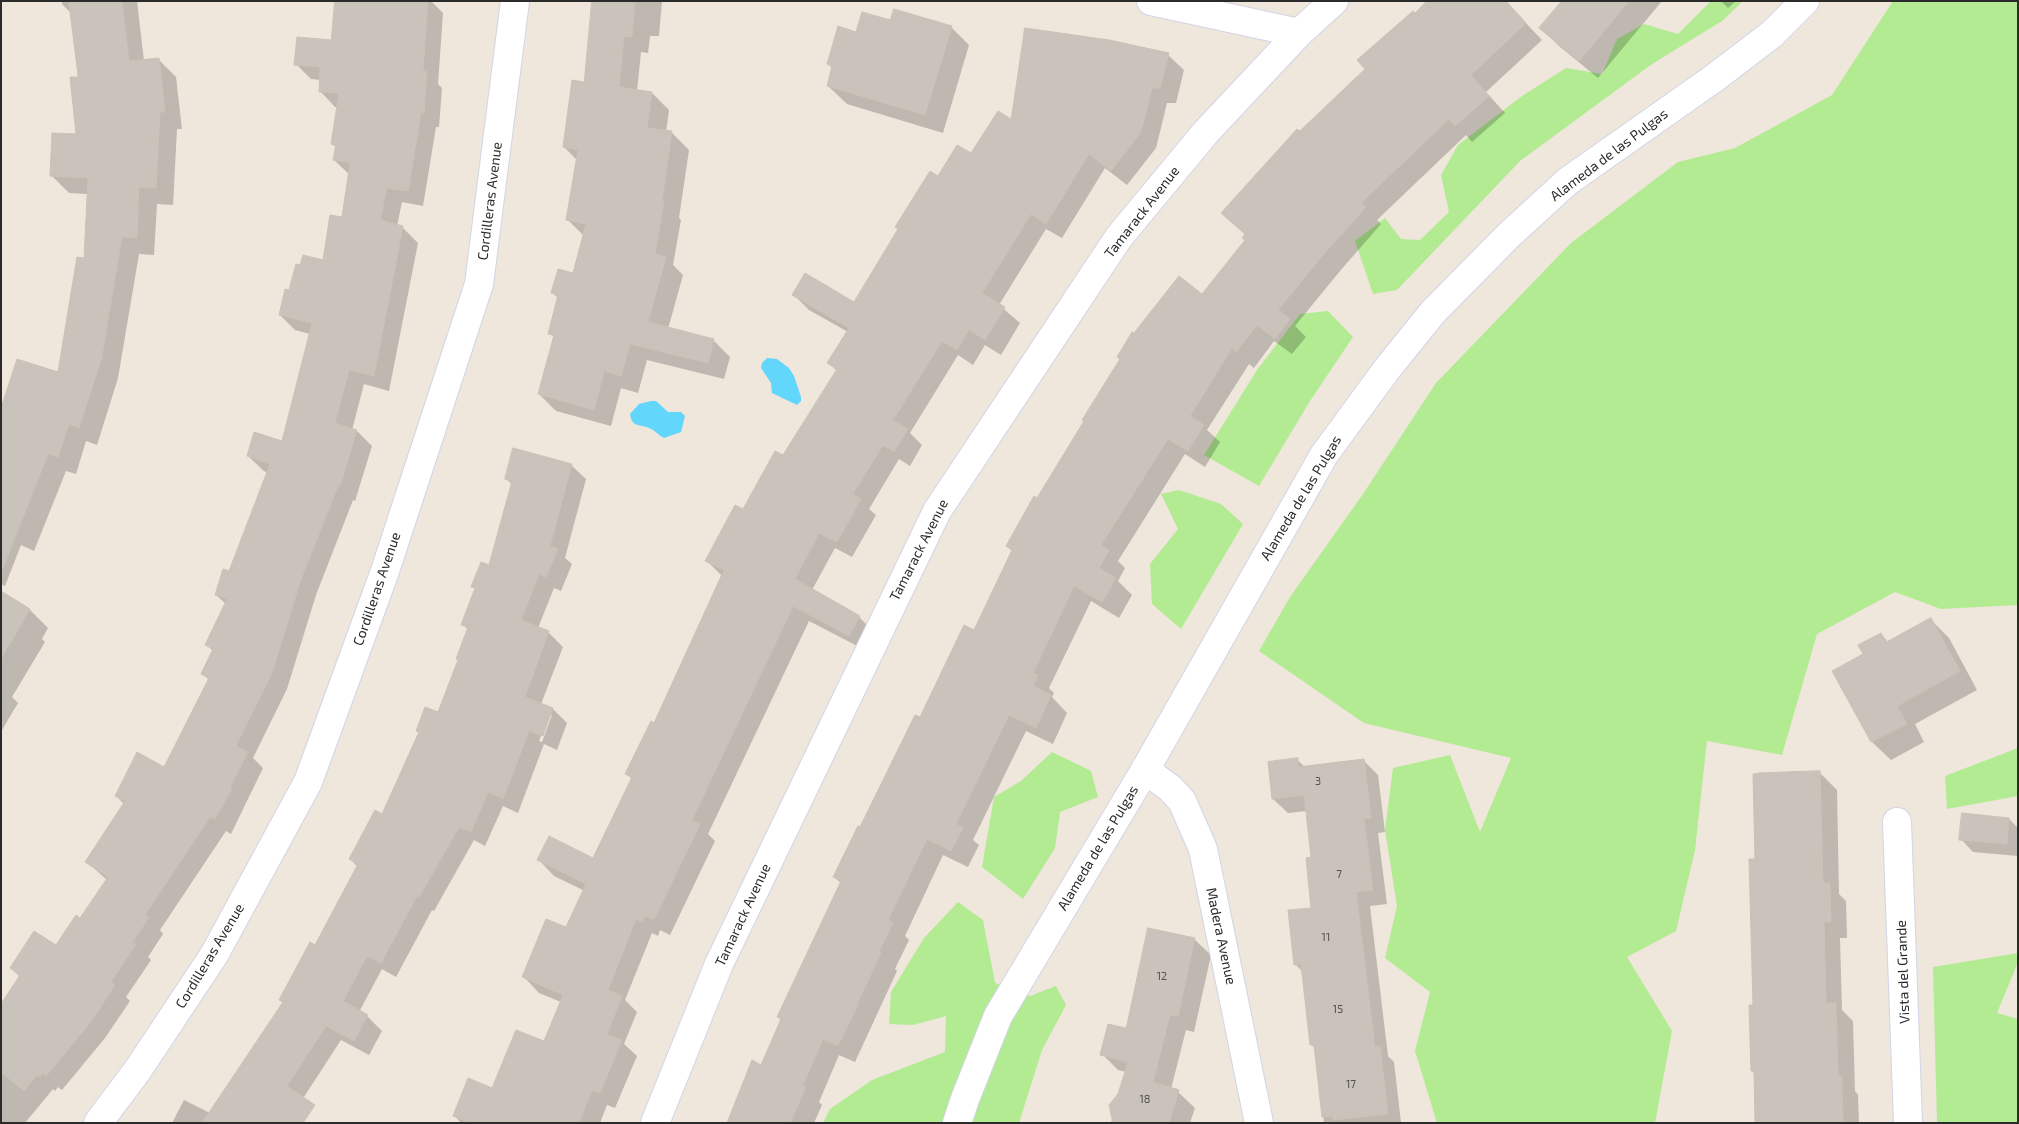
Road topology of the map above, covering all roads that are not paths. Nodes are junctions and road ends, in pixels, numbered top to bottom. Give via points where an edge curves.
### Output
1 (515, 1) edge
2 (1151, 1) edge
3 (1334, 1) edge
4 (1805, 1) edge
5 (1299, 32) junction
6 (1145, 770) junction
7 (1897, 822) dead end
8 (98, 1123) edge
9 (655, 1123) edge
10 (957, 1123) edge
11 (1258, 1123) edge
12 (1908, 1123) edge

1 - 8 street, Cordilleras Avenue via 479,284 384,571 308,782 214,955 137,1071
2 - 5 street
3 - 5 street, Tamarack Avenue
4 - 6 street, Alameda de las Pulgas via 1772,34 1713,79 1568,181 1433,312 1324,455
5 - 9 street, Tamarack Avenue via 1206,132 1119,237 937,511 719,964
6 - 10 street, Alameda de las Pulgas via 998,1016
6 - 11 street, Madera Avenue via 1182,800 1203,849
7 - 12 street, Vista del Grande

